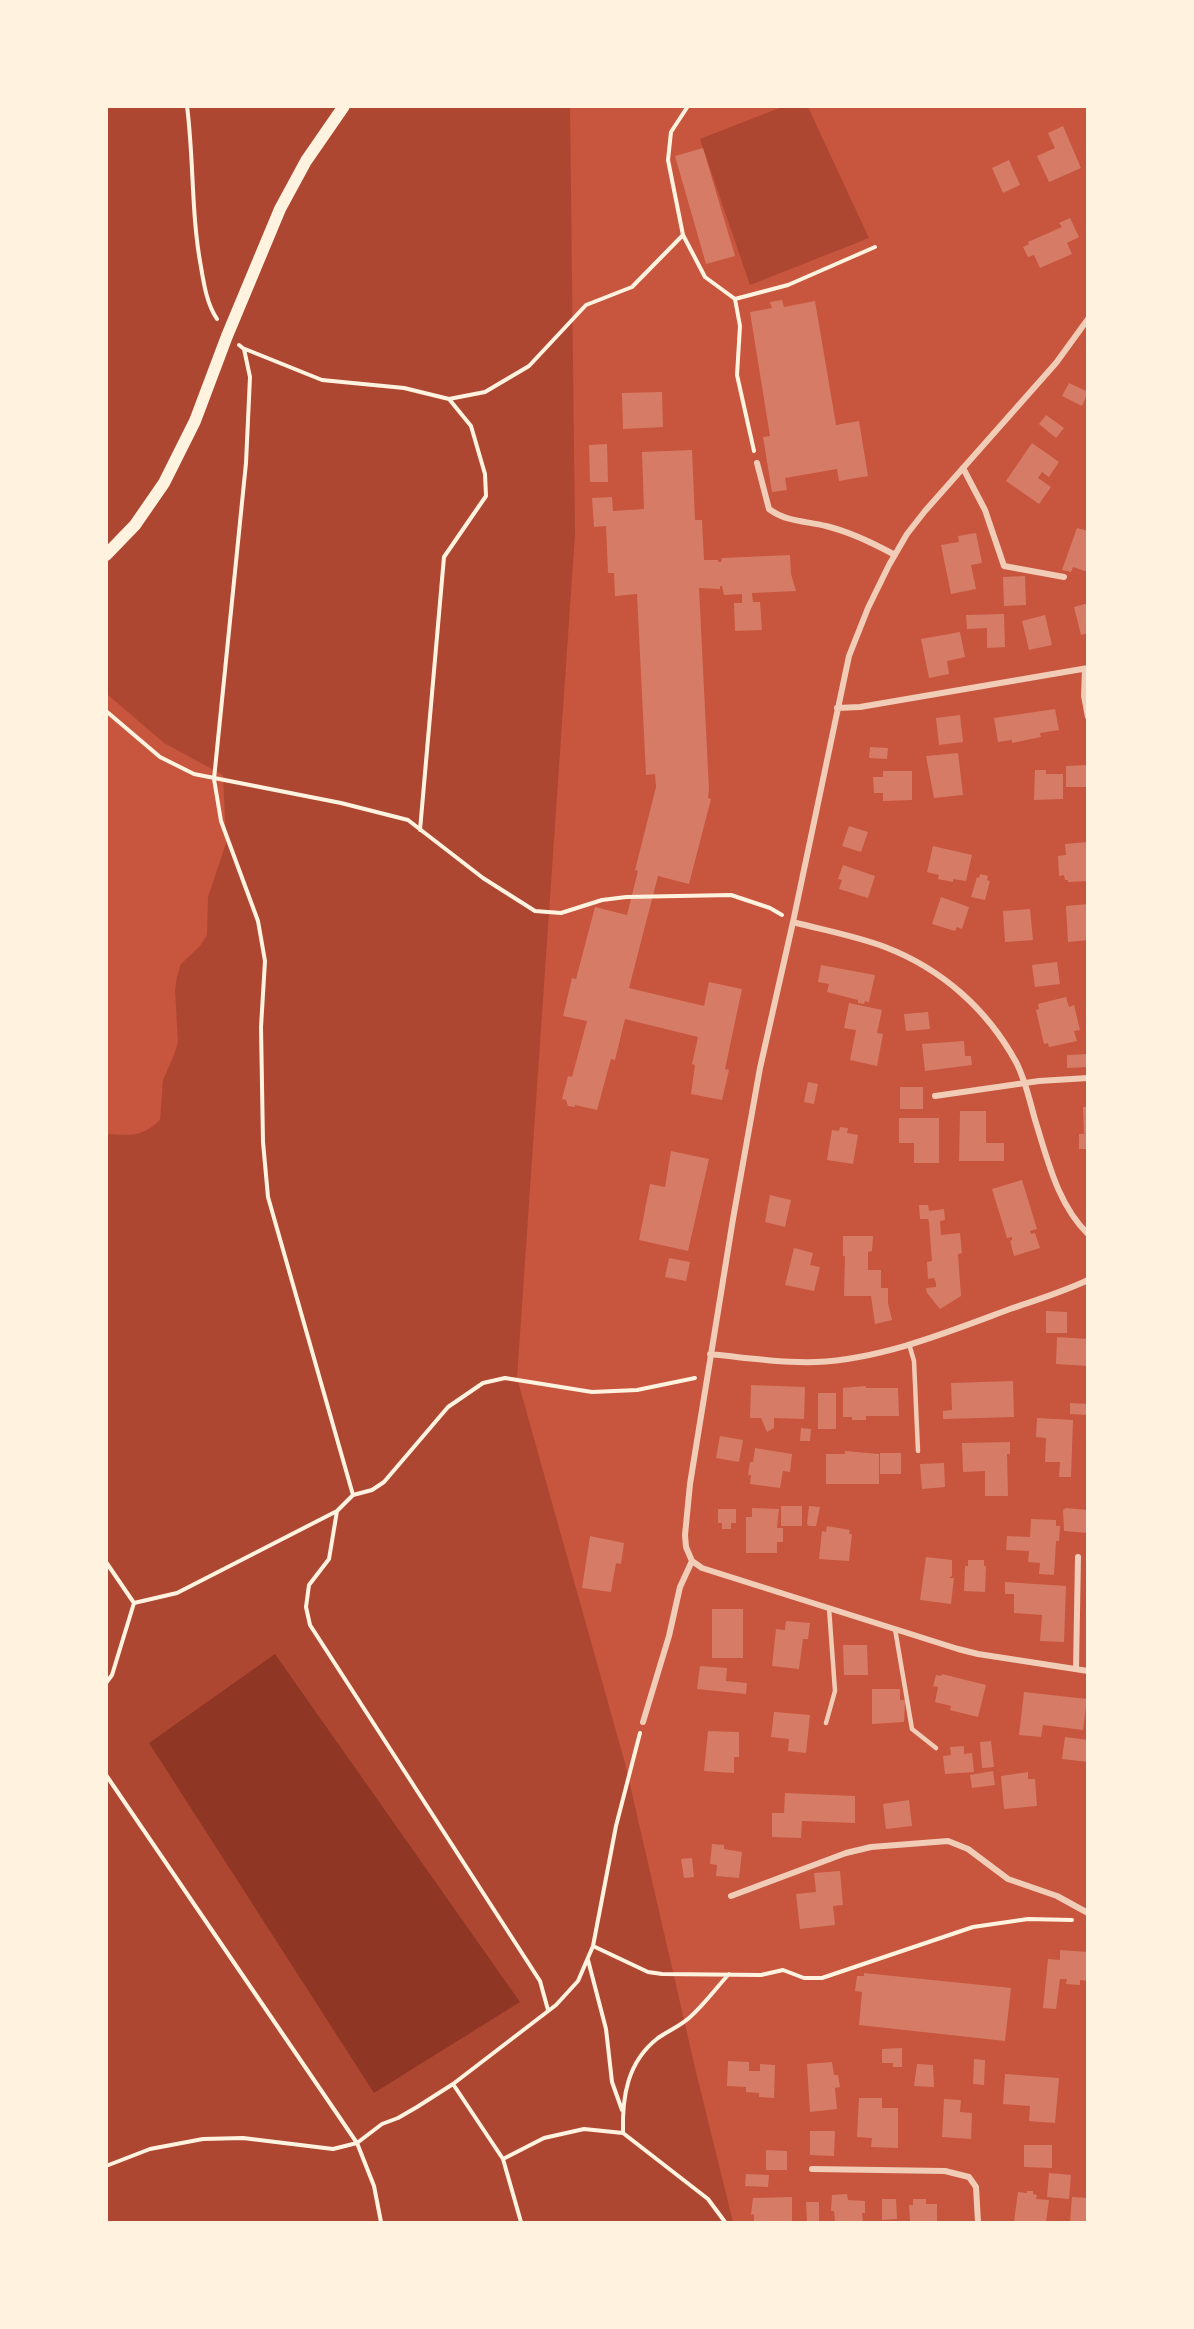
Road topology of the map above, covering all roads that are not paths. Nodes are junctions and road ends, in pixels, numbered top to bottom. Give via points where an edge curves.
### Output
1 (344, 106) edge
2 (1088, 319) edge
3 (757, 463) road end
4 (963, 468) junction
5 (106, 555) edge
6 (895, 555) junction
7 (1064, 578) dead end
8 (1086, 668) edge
9 (837, 708) junction
10 (1088, 717) edge
11 (793, 922) junction
12 (1088, 1078) edge
13 (1024, 1083) junction
14 (935, 1096) dead end
15 (1088, 1234) edge
16 (1088, 1280) edge
17 (909, 1343) junction
18 (710, 1354) junction
19 (918, 1451) dead end
20 (1078, 1557) dead end
21 (692, 1561) junction
22 (829, 1608) junction
23 (896, 1629) junction
24 (1076, 1669) junction
25 (1088, 1671) edge
26 (643, 1722) road end
27 (826, 1723) dead end
28 (936, 1748) dead end
29 (730, 1896) dead end
30 (1088, 1913) edge
31 (812, 2169) dead end
32 (978, 2223) edge

1 - 5 main road via 306,161 280,209 195,421 164,483 135,525
2 - 4 street via 1056,363
3 - 6 street via 769,509 775,514 849,533
4 - 6 street via 913,526
4 - 7 street via 985,510 1004,566
6 - 9 street via 856,638
8 - 9 street
8 - 10 street via 1084,696
9 - 11 street
11 - 13 street via 893,951 957,988 997,1031
11 - 18 street via 760,1068
12 - 13 street
13 - 14 street
13 - 15 street via 1057,1186 1072,1215
16 - 17 street
17 - 18 street via 849,1359 815,1362
17 - 19 lane via 914,1361
18 - 21 street via 685,1535
20 - 24 street
21 - 22 street via 712,1572
21 - 26 street via 680,1587
22 - 23 street
22 - 27 lane via 835,1691
23 - 24 street via 978,1654
23 - 28 lane via 912,1729
24 - 25 street
29 - 30 street via 846,1853 871,1847 948,1841 968,1849 1008,1879 1057,1896
31 - 32 street via 945,2171 969,2176 976,2187

